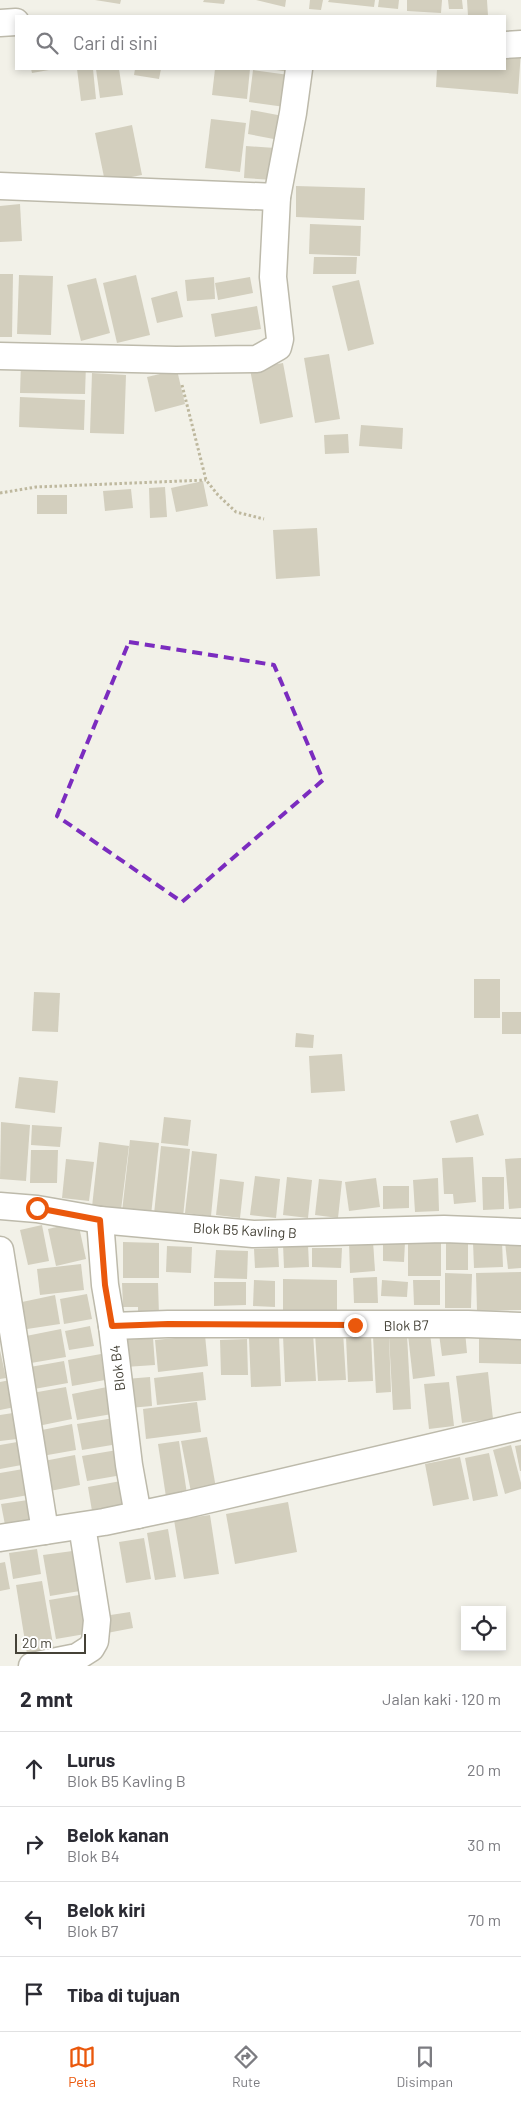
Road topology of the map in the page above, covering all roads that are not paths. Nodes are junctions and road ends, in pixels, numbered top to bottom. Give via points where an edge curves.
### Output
1 (15, 22) edge
2 (0, 23) edge
3 (521, 44) edge
4 (506, 45) edge
5 (299, 70) edge
6 (0, 186) edge
7 (277, 197) junction
8 (0, 356) edge
9 (0, 1206) edge
10 (100, 1220) junction
11 (521, 1232) edge
12 (0, 1250) edge
13 (112, 1326) junction
14 (521, 1326) edge
15 (521, 1426) edge
16 (138, 1515) junction
17 (82, 1526) junction
18 (45, 1531) junction
19 (0, 1538) edge
20 (32, 1666) edge

1 - 2 street
3 - 4 street
5 - 7 street
6 - 7 street
7 - 8 street via 273,277 280,339 278,347 257,359
9 - 10 street, Blok B5 Kavling B via 37,1208
10 - 11 street, Blok B5 Kavling B via 253,1234 444,1229
10 - 13 street, Blok B4
12 - 18 street
13 - 14 street, Blok B7
13 - 16 street, Blok B4
15 - 16 street
16 - 17 street
17 - 18 street
17 - 20 street via 97,1620 96,1641 77,1657
18 - 19 street

